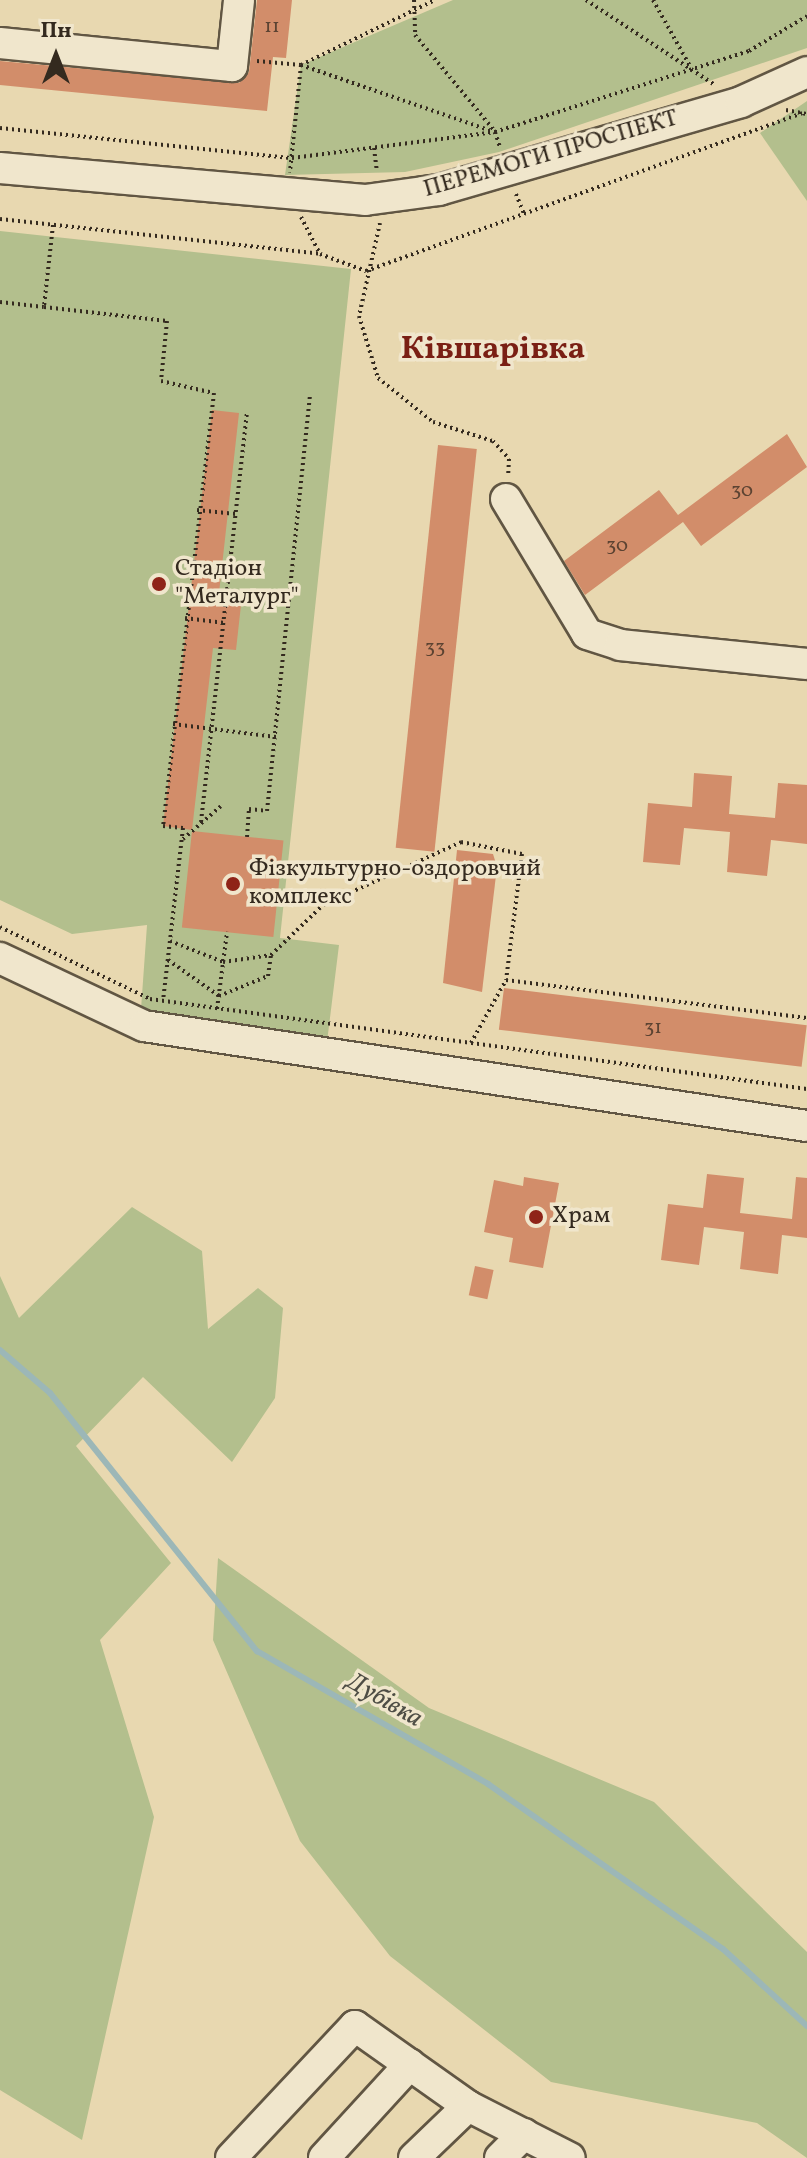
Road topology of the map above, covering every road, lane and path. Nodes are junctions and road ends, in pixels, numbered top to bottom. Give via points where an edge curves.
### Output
1 (239, 0) edge
2 (414, 0) edge
3 (435, 0) edge
4 (586, 0) edge
5 (653, 0) edge
6 (414, 10) junction
7 (807, 16) edge
8 (0, 43) edge
9 (232, 59) junction
10 (301, 65) junction
11 (692, 70) junction
12 (807, 72) edge
13 (741, 102) junction
14 (807, 114) edge
15 (0, 128) edge
16 (495, 132) junction
17 (374, 148) junction
18 (292, 158) junction
19 (506, 164) junction
20 (0, 168) edge
21 (377, 172) dead end
22 (288, 193) junction
23 (524, 214) dead end
24 (380, 223) dead end
25 (53, 225) dead end
26 (320, 254) dead end
27 (0, 302) edge
28 (44, 307) junction
29 (310, 395) dead end
30 (247, 413) dead end
31 (506, 499) joint
32 (199, 510) junction
33 (236, 514) junction
34 (187, 618) junction
35 (225, 623) junction
36 (807, 664) edge
37 (175, 724) junction
38 (214, 729) junction
39 (276, 737) junction
40 (221, 806) dead end
41 (201, 822) junction
42 (247, 837) dead end
43 (182, 840) junction
44 (0, 927) edge
45 (227, 932) dead end
46 (170, 941) junction
47 (271, 955) junction
48 (0, 958) edge
49 (168, 960) junction
50 (223, 962) junction
51 (506, 980) junction
52 (219, 996) junction
53 (163, 1001) junction
54 (217, 1009) junction
55 (807, 1018) edge
56 (471, 1043) junction
57 (807, 1089) edge
58 (807, 1126) edge
59 (410, 2064) junction
60 (468, 2106) junction
61 (524, 2134) junction
62 (231, 2158) edge
63 (324, 2158) edge
64 (414, 2158) edge
65 (500, 2158) edge
66 (570, 2158) edge

1 - 9 street
2 - 6 path
3 - 6 path
4 - 11 path
5 - 11 path
6 - 10 path
6 - 16 path via 415,35
7 - 11 path via 749,51
8 - 9 street via 232,66
9 - 10 path
10 - 16 path
10 - 18 path
11 - 13 path
11 - 16 path
12 - 13 street, ПЕРЕМОГИ ПРОСПЕКТ
13 - 14 path
13 - 19 street, ПЕРЕМОГИ ПРОСПЕКТ
15 - 18 path
16 - 17 path
16 - 19 path
17 - 18 path
17 - 21 path
18 - 22 path
19 - 22 street, ПЕРЕМОГИ ПРОСПЕКТ via 439,190 365,200
19 - 23 path
20 - 22 street, ПЕРЕМОГИ ПРОСПЕКТ
22 - 26 path
24 - 31 path via 359,316 378,378 433,422 493,441 509,459
25 - 28 path
27 - 28 path
28 - 32 path via 167,321 161,381 214,393
29 - 39 path
30 - 33 path
31 - 36 street via 587,634 620,645
32 - 33 path
32 - 34 path
33 - 35 path
34 - 35 path
34 - 37 path
35 - 38 path
37 - 38 path
37 - 43 path via 163,826 183,828
38 - 39 path
38 - 41 path
39 - 42 path via 267,811 249,809
40 - 41 path
41 - 43 path
43 - 46 path
44 - 53 path
45 - 50 path
46 - 49 path
46 - 50 path
47 - 50 path
47 - 51 path via 323,905 461,842 522,854
47 - 52 path via 268,976
48 - 58 street via 144,1026
49 - 52 path
49 - 53 path
50 - 52 path
51 - 55 path
51 - 56 path
52 - 54 path
53 - 54 path
54 - 56 path
56 - 57 path
59 - 60 street
59 - 62 street via 355,2026
59 - 63 street
60 - 61 street
60 - 64 street
61 - 65 street
61 - 66 street

